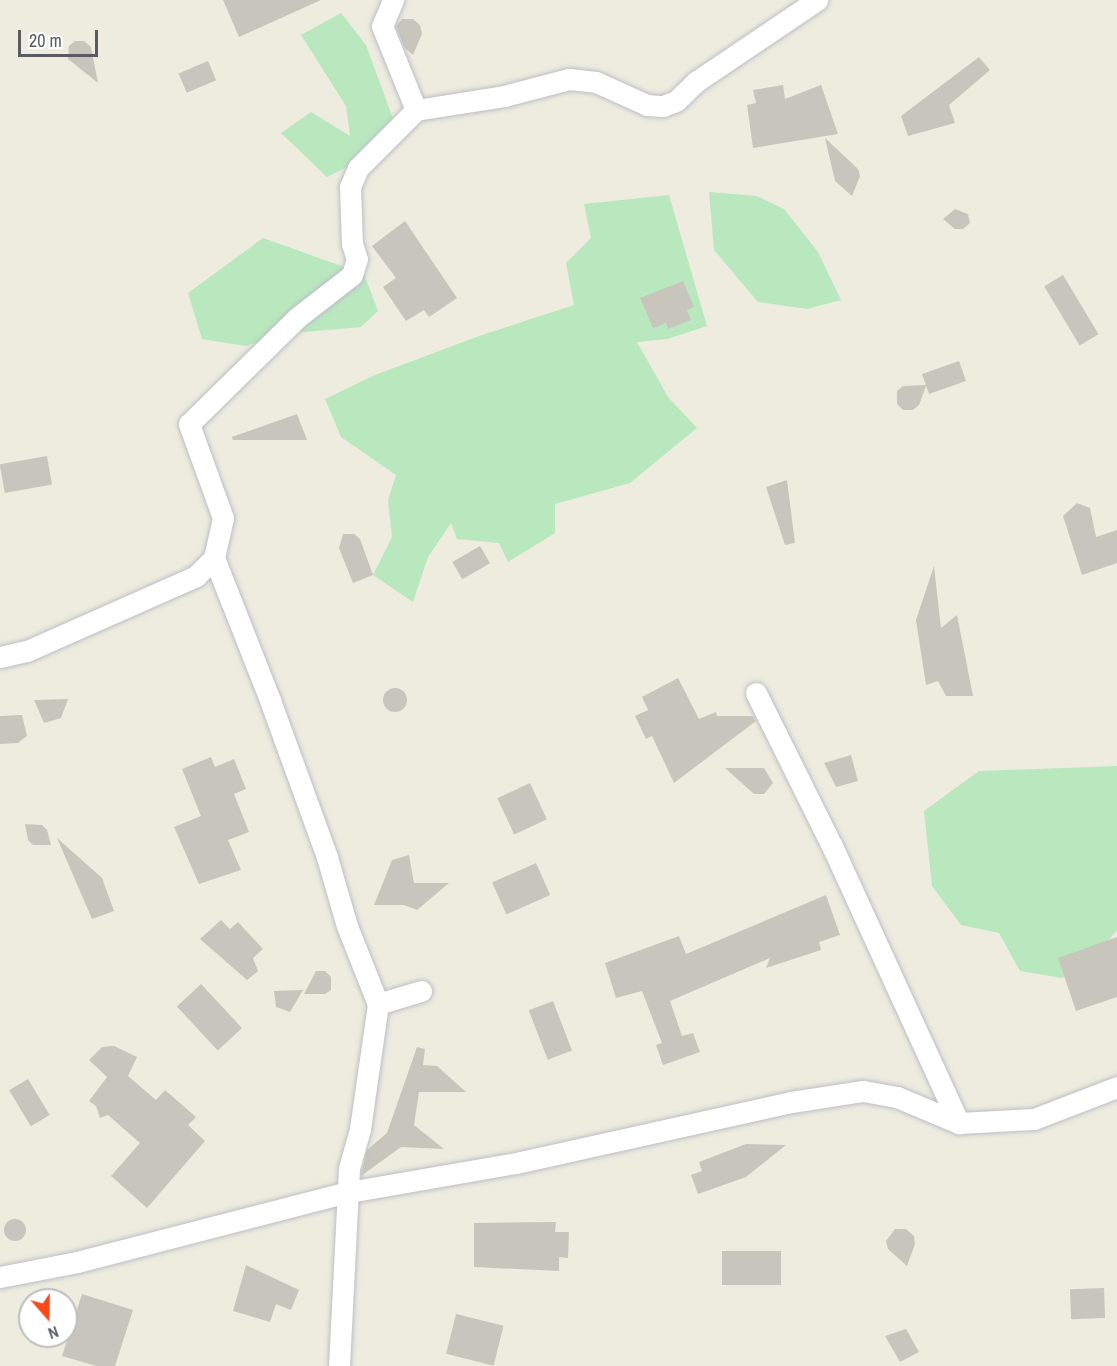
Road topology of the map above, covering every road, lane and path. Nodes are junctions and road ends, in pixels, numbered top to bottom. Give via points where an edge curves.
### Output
1 (393, 0) edge
2 (818, 0) edge
3 (416, 110) junction
4 (214, 558) junction
5 (0, 657) edge
6 (756, 693) dead end
7 (421, 991) dead end
8 (378, 1004) junction
9 (1117, 1087) edge
10 (959, 1124) junction
11 (348, 1192) junction
12 (0, 1277) edge
13 (339, 1366) edge

1 - 3 street via 382,26
2 - 3 street via 697,81 676,101 663,106 647,105 597,82 569,79 504,96
3 - 4 street via 358,168 350,187 352,244 357,259 352,275 298,317 189,424 223,518
4 - 5 street via 196,576 27,651
4 - 8 street via 270,700 327,856 347,926
6 - 10 street via 832,846
7 - 8 street
8 - 11 street
9 - 10 street via 1034,1119
10 - 11 street via 897,1097 863,1091 768,1107 516,1163
11 - 12 street via 77,1262
11 - 13 street

